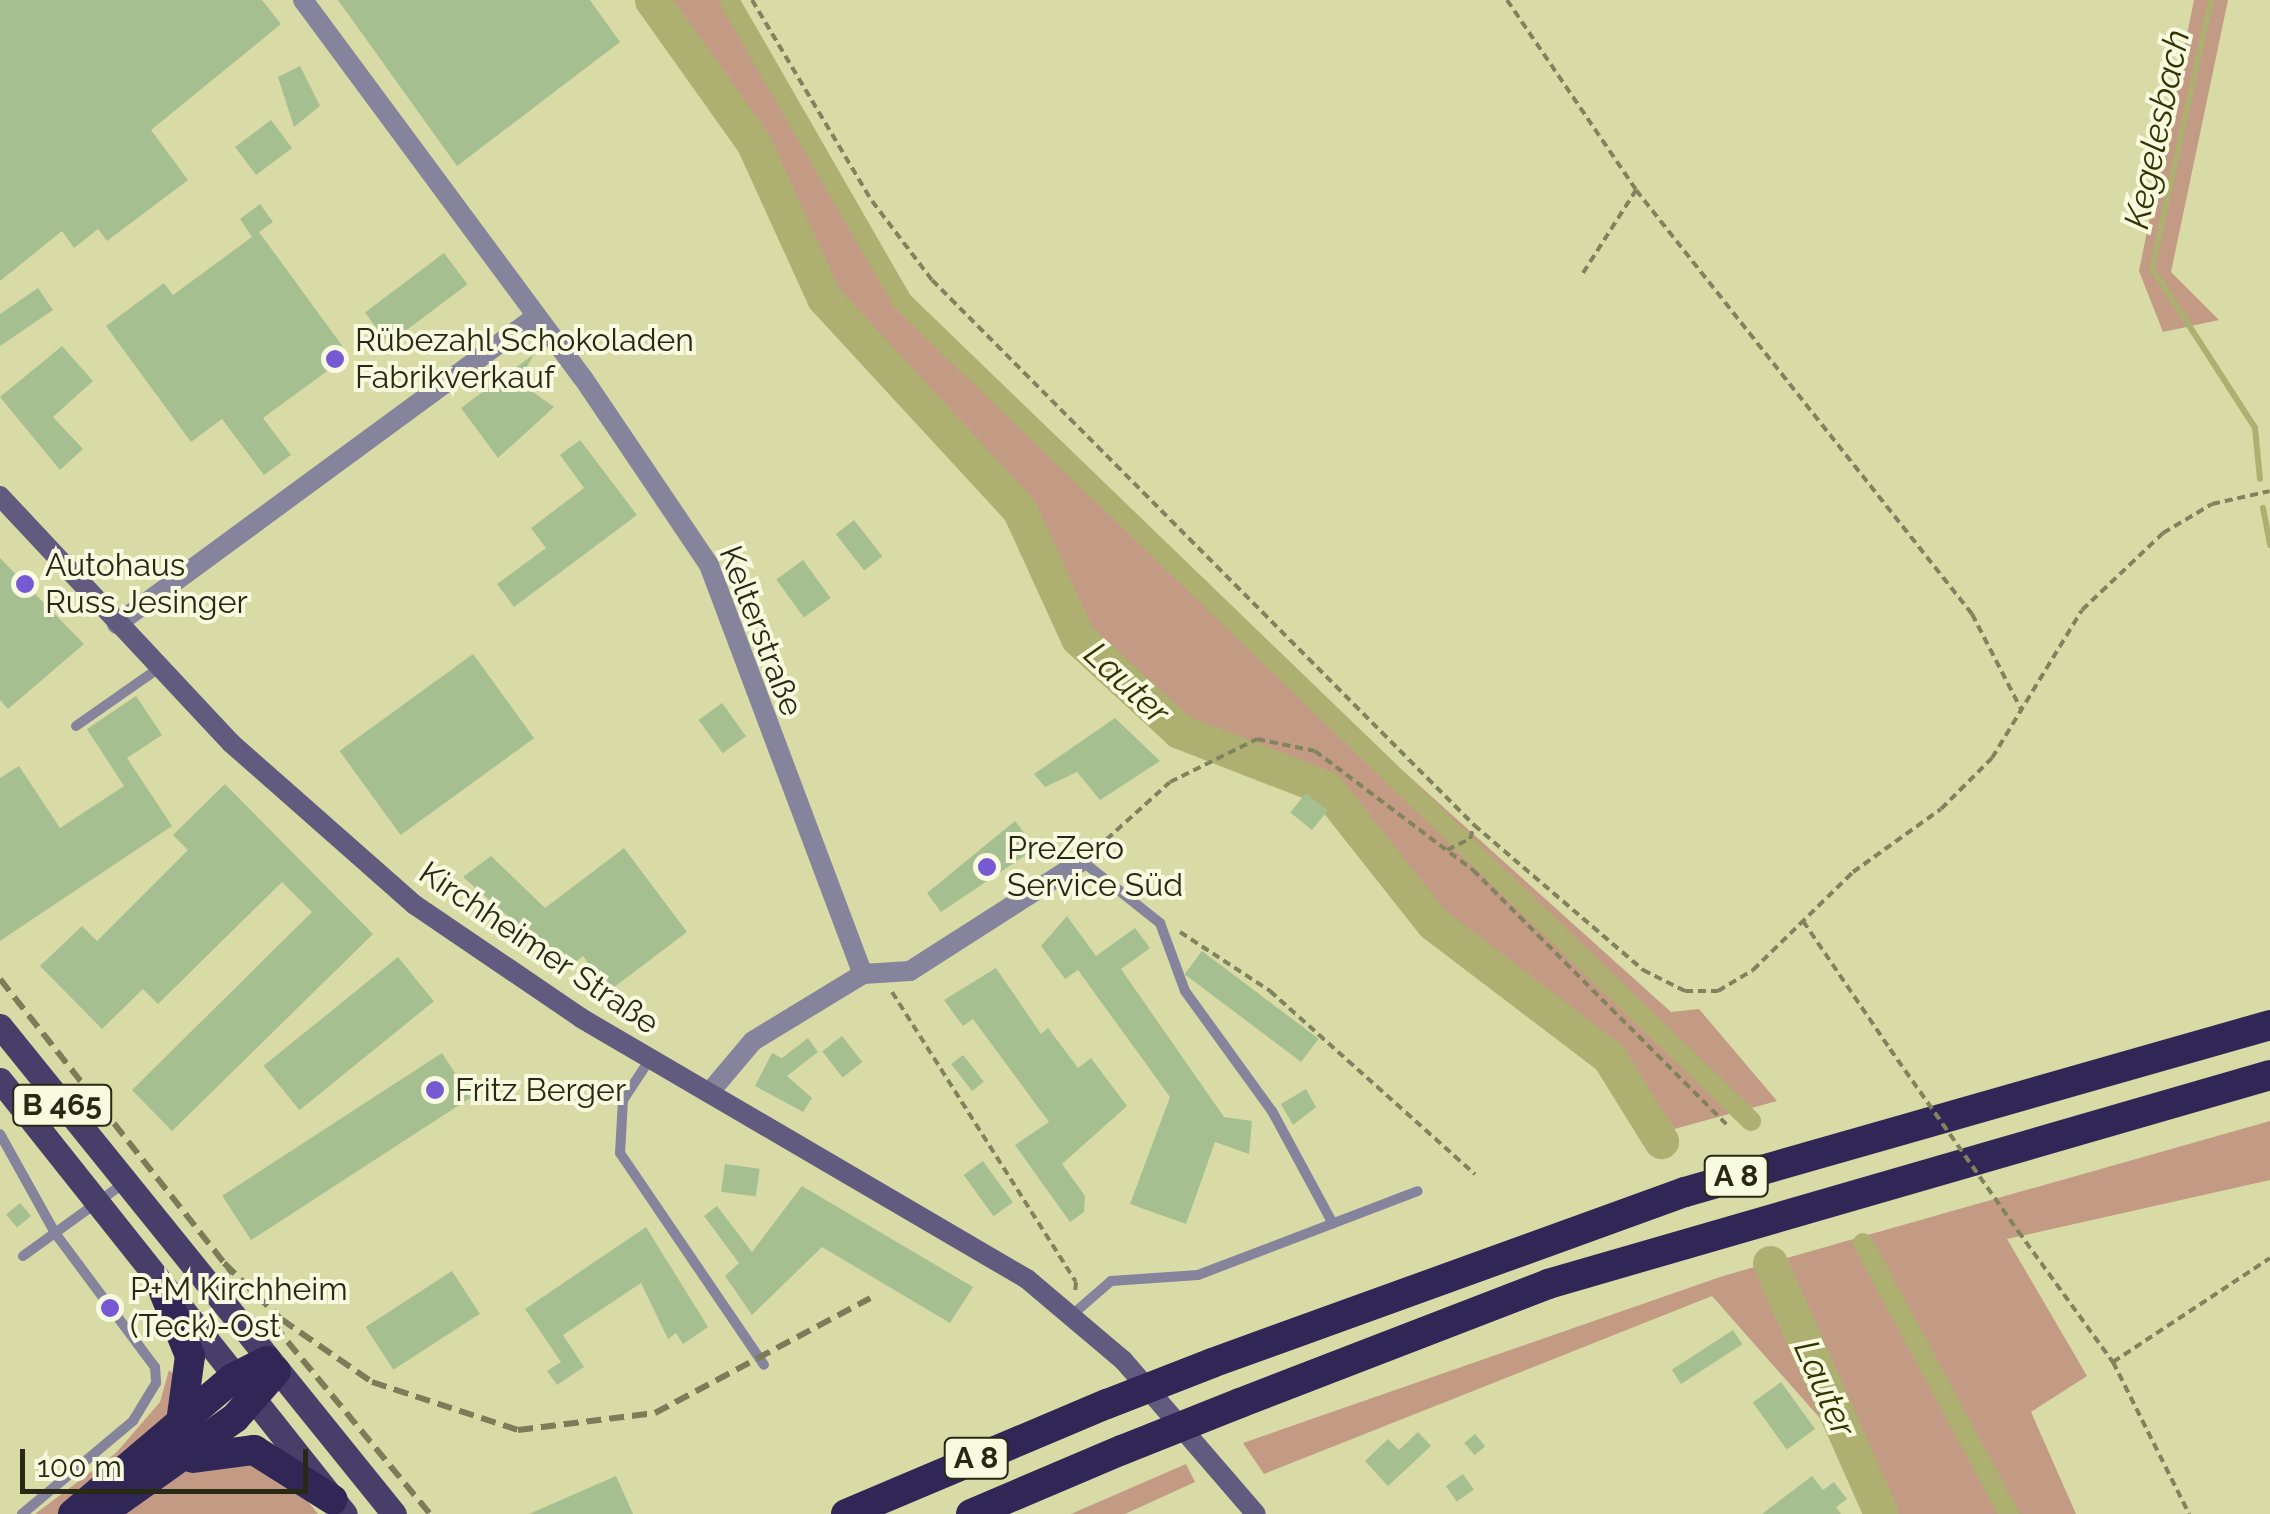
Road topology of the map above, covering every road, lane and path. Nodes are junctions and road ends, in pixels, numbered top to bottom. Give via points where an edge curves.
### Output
1 (302, 0) edge
2 (752, 0) edge
3 (1507, 0) edge
4 (1636, 190) junction
5 (1582, 272) dead end
6 (534, 318) junction
7 (2270, 491) edge
8 (0, 496) edge
9 (117, 624) junction
10 (159, 668) junction
11 (2021, 709) junction
12 (76, 726) dead end
13 (1474, 826) junction
14 (1448, 850) junction
15 (1082, 862) junction
16 (1154, 917) junction
17 (1803, 921) junction
18 (872, 976) junction
19 (2270, 1024) edge
20 (0, 1026) edge
21 (650, 1059) junction
22 (2270, 1075) edge
23 (0, 1080) edge
24 (709, 1093) junction
25 (1729, 1127) dead end
26 (0, 1134) edge
27 (1475, 1174) dead end
28 (124, 1183) junction
29 (1418, 1191) dead end
30 (95, 1206) junction
31 (1333, 1224) junction
32 (55, 1233) junction
33 (23, 1256) dead end
34 (2270, 1258) edge
35 (164, 1292) junction
36 (1073, 1314) junction
37 (2114, 1362) junction
38 (764, 1365) dead end
39 (271, 1366) junction
40 (242, 1389) junction
41 (181, 1423) junction
42 (158, 1472) junction
43 (339, 1507) edge
44 (22, 1514) edge
45 (72, 1514) edge
46 (101, 1514) edge
47 (394, 1514) edge
48 (846, 1514) edge
49 (971, 1514) edge
50 (1256, 1514) edge
51 (2189, 1514) edge

1 - 6 street, Kelterstraße
2 - 13 path via 872,201 932,280
3 - 4 path
4 - 5 path
4 - 11 path via 1972,614
6 - 9 street
6 - 18 street, Kelterstraße via 709,565
7 - 11 path via 2212,504 2163,533 2082,610
8 - 9 street, Kirchheimer Straße
9 - 10 street, Kirchheimer Straße
10 - 12 lane
10 - 21 street, Kirchheimer Straße via 415,905
11 - 17 path via 1992,758 1942,809
13 - 14 path via 1470,839
13 - 17 path via 1644,970 1685,991 1718,990 1753,970
14 - 15 path via 1316,751 1284,739 1243,746 1170,782
14 - 25 path
15 - 16 lane
15 - 18 street via 944,952
16 - 27 path via 1270,991
16 - 31 lane via 1185,991 1272,1110
17 - 37 path, bridge
18 - 24 street via 753,1041
18 - 36 path via 1076,1282
19 - 48 highway, A 8, bridge via 1684,1192 1212,1363
20 - 28 main road, B 465
21 - 24 street, Kirchheimer Straße
21 - 38 lane via 623,1100 620,1153
22 - 49 highway, A 8, bridge via 1548,1284
23 - 30 main road, B 465
24 - 36 street, Kirchheimer Straße via 1027,1279
26 - 32 lane
28 - 30 lane
28 - 39 main road, B 465
29 - 31 lane
30 - 32 lane
30 - 35 main road, B 465
31 - 36 lane via 1198,1275 1111,1281
32 - 33 lane
32 - 44 lane via 155,1366 156,1383 133,1422
34 - 37 path
35 - 40 main road, B 465
35 - 41 highway via 190,1356
36 - 50 street, Kirchheimer Straße via 1171,1410
37 - 51 path
39 - 40 highway
39 - 47 main road, B 465
40 - 41 highway
40 - 42 highway
40 - 43 main road, B 465
41 - 45 highway
42 - 43 highway via 234,1446 273,1457
42 - 46 highway

